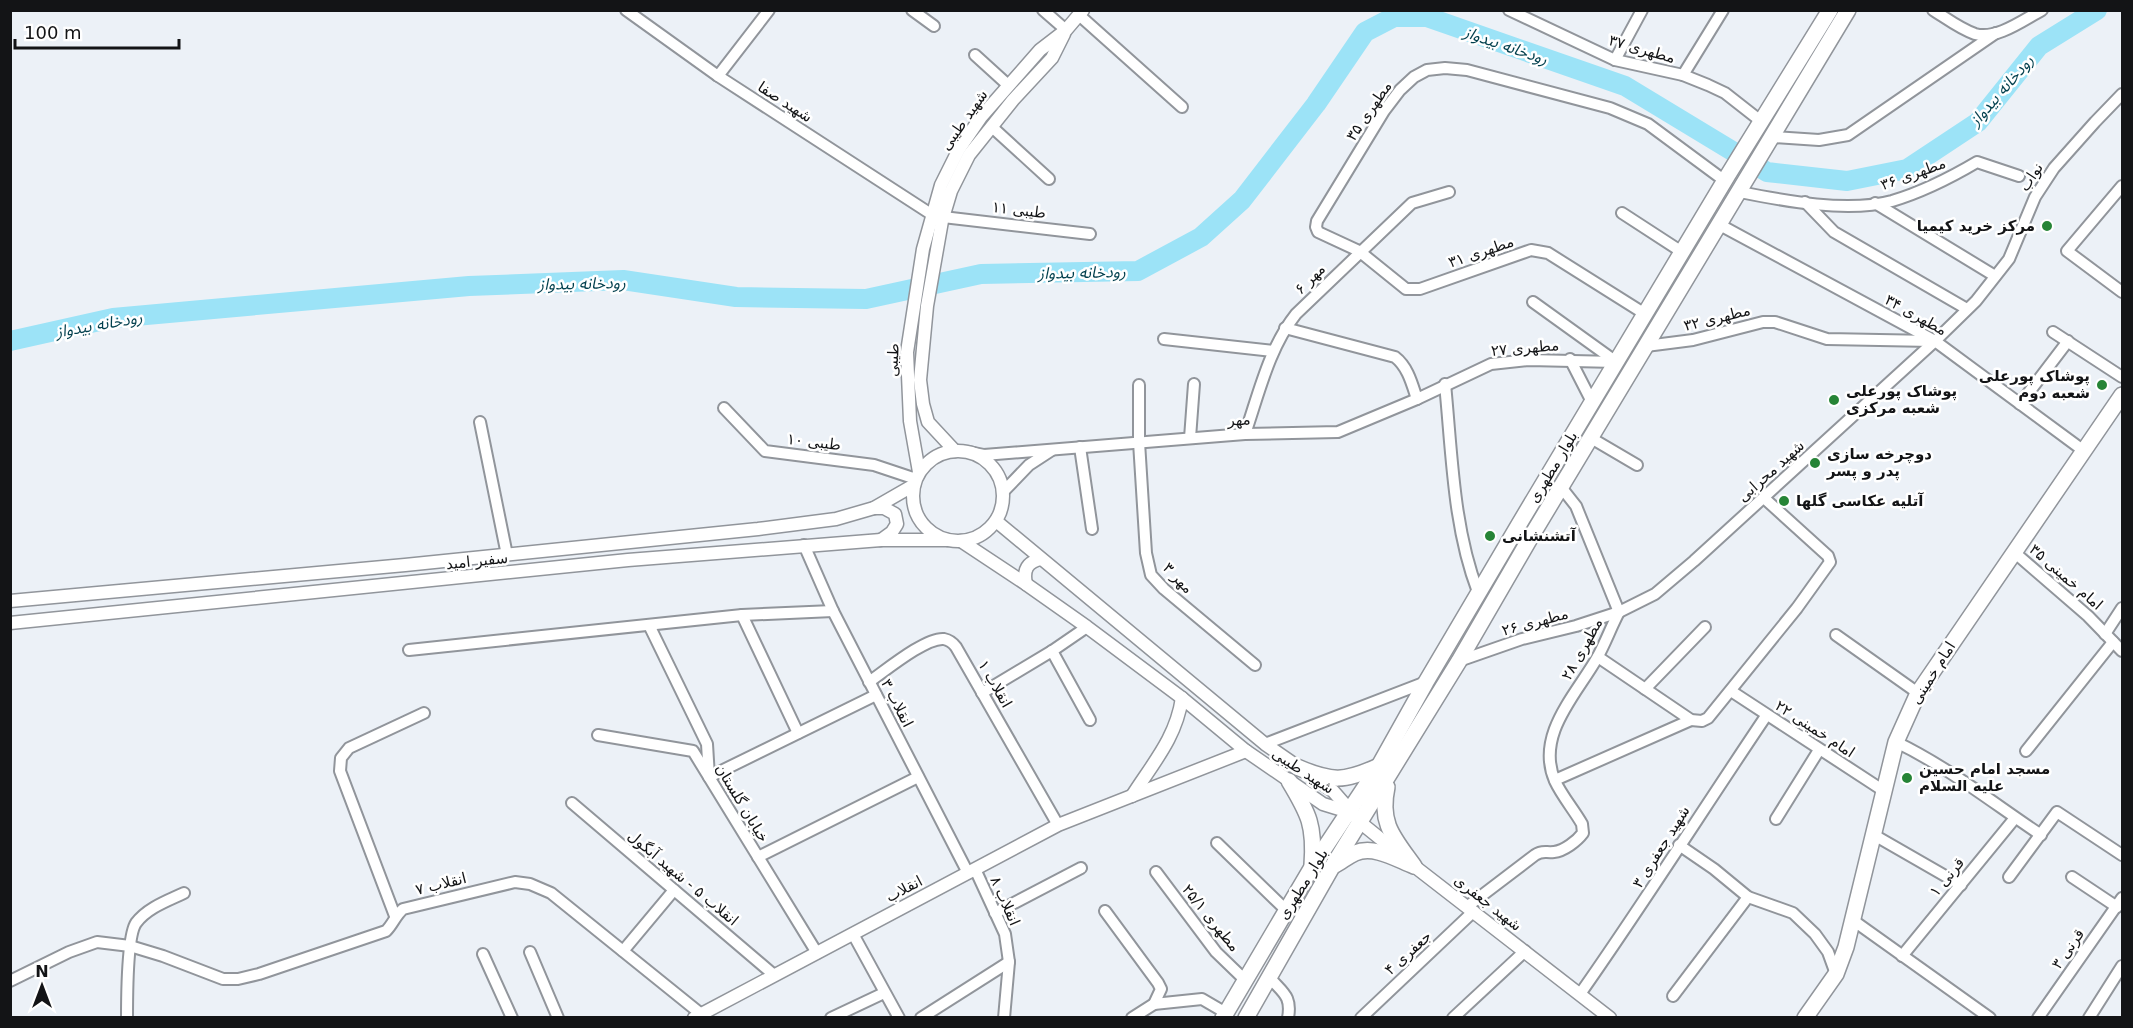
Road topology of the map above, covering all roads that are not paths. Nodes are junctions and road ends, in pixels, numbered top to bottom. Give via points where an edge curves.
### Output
1 (626, 10) edge
2 (769, 10) edge
3 (912, 10) edge
4 (1043, 10) edge
5 (1509, 10) edge
6 (1642, 10) edge
7 (1723, 10) edge
8 (1830, 10) edge
9 (1848, 10) edge
10 (1933, 10) edge
11 (2042, 10) edge
12 (1081, 13) edge
13 (934, 26) dead end
14 (1066, 30) junction
15 (1996, 33) junction
16 (975, 54) dead end
17 (1615, 60) junction
18 (1683, 75) junction
19 (718, 76) junction
20 (1008, 86) junction
21 (2122, 94) edge
22 (1182, 107) dead end
23 (1762, 122) junction
24 (992, 127) junction
25 (1769, 143) junction
26 (1740, 158) junction
27 (1754, 168) junction
28 (2019, 176) dead end
29 (1049, 178) dead end
30 (1726, 178) junction
31 (2122, 186) edge
32 (1742, 188) junction
33 (1449, 192) dead end
34 (1805, 202) junction
35 (1875, 204) junction
36 (1622, 213) dead end
37 (937, 215) junction
38 (1720, 225) junction
39 (1090, 234) dead end
40 (922, 249) joint
41 (1359, 251) junction
42 (1682, 252) junction
43 (936, 254) joint
44 (1995, 276) junction
45 (2122, 292) edge
46 (1533, 302) dead end
47 (1967, 309) junction
48 (1645, 314) junction
49 (1285, 328) junction
50 (2053, 332) dead end
51 (1164, 339) dead end
52 (1935, 341) junction
53 (2068, 341) junction
54 (1646, 346) junction
55 (1273, 351) junction
56 (1570, 359) junction
57 (1616, 362) junction
58 (2122, 377) edge
59 (1194, 384) dead end
60 (1445, 384) junction
61 (1139, 385) dead end
62 (2122, 395) edge
63 (1417, 399) junction
64 (1592, 402) junction
65 (2020, 404) junction
66 (724, 408) dead end
67 (480, 422) dead end
68 (1245, 434) junction
69 (1190, 438) junction
70 (1591, 438) junction
71 (1139, 442) junction
72 (1080, 447) junction
73 (1055, 449) junction
74 (955, 451) junction
75 (2084, 451) junction
76 (969, 452) junction
77 (1637, 465) dead end
78 (917, 479) junction
79 (1561, 487) junction
80 (1003, 492) junction
81 (1764, 498) junction
82 (874, 508) junction
83 (996, 521) junction
84 (1518, 526) junction
85 (1092, 529) dead end
86 (1532, 535) junction
87 (881, 540) junction
88 (947, 540) junction
89 (961, 541) junction
90 (804, 545) junction
91 (2014, 552) junction
92 (507, 555) junction
93 (1041, 559) junction
94 (1026, 584) junction
95 (1478, 592) junction
96 (10, 601) edge
97 (2122, 608) edge
98 (833, 611) junction
99 (1619, 612) junction
100 (742, 615) junction
101 (10, 623) edge
102 (649, 625) junction
103 (1087, 627) junction
104 (1705, 627) dead end
105 (1836, 635) dead end
106 (2109, 638) junction
107 (409, 650) dead end
108 (1052, 651) junction
109 (2122, 651) edge
110 (1598, 657) junction
111 (1459, 661) junction
112 (1255, 665) dead end
113 (869, 682) junction
114 (1425, 682) junction
115 (1645, 689) junction
116 (1731, 692) junction
117 (982, 693) junction
118 (1917, 693) junction
119 (876, 695) junction
120 (1182, 698) junction
121 (424, 713) dead end
122 (1766, 716) junction
123 (1090, 720) dead end
124 (1691, 720) junction
125 (798, 733) junction
126 (598, 735) dead end
127 (1896, 742) junction
128 (1265, 744) junction
129 (1819, 750) junction
130 (1246, 751) junction
131 (2026, 751) dead end
132 (1297, 767) junction
133 (1384, 771) junction
134 (709, 777) junction
135 (918, 777) junction
136 (1555, 780) junction
137 (1290, 781) junction
138 (1884, 791) junction
139 (1132, 796) junction
140 (572, 803) dead end
141 (1349, 812) junction
142 (2015, 818) junction
143 (1776, 819) dead end
144 (1361, 823) junction
145 (1582, 824) joint
146 (1058, 825) junction
147 (1874, 835) junction
148 (2041, 835) junction
149 (1217, 843) dead end
150 (1679, 845) junction
151 (2122, 855) edge
152 (758, 856) junction
153 (1414, 866) junction
154 (1081, 868) dead end
155 (1311, 869) junction
156 (971, 871) junction
157 (1156, 872) dead end
158 (1329, 873) junction
159 (2009, 877) dead end
160 (2072, 877) dead end
161 (1961, 885) junction
162 (674, 890) junction
163 (183, 893) dead end
164 (1748, 897) junction
165 (2120, 902) edge
166 (1471, 909) junction
167 (1286, 910) junction
168 (1105, 911) dead end
169 (995, 913) junction
170 (395, 916) junction
171 (1854, 921) junction
172 (853, 934) junction
173 (130, 946) junction
174 (623, 951) junction
175 (1525, 951) junction
176 (530, 952) dead end
177 (817, 953) junction
178 (483, 954) dead end
179 (1902, 956) junction
180 (1010, 962) junction
181 (2122, 966) edge
182 (1836, 974) junction
183 (774, 975) junction
184 (1270, 978) junction
185 (1245, 980) junction
186 (10, 981) edge
187 (884, 993) junction
188 (1580, 994) junction
189 (1673, 996) dead end
190 (1154, 1004) junction
191 (1224, 1015) edge
192 (698, 1016) edge
193 (126, 1017) edge
194 (512, 1017) edge
195 (558, 1017) edge
196 (831, 1017) edge
197 (899, 1017) edge
198 (921, 1017) edge
199 (1004, 1017) edge
200 (1132, 1017) edge
201 (1246, 1017) edge
202 (1288, 1017) edge
203 (1361, 1017) edge
204 (1453, 1017) edge
205 (1610, 1017) edge
206 (1805, 1017) edge
207 (1990, 1017) edge
208 (2038, 1017) edge
209 (2089, 1017) edge

1 - 19 street, شهید صفا
2 - 19 street
3 - 13 street
4 - 14 street
5 - 17 street, مطهری ۳۷
6 - 17 street
7 - 18 street
8 - 23 main road, بلوار مطهری
9 - 25 main road, بلوار مطهری
10 - 15 street via 1976,34
11 - 15 street
12 - 14 street, شهید طیبی
12 - 22 street
14 - 20 street, شهید طیبی via 1040,50
14 - 24 street, شهید طیبی via 1052,58
15 - 25 street via 1848,135
16 - 20 street
17 - 18 street, مطهری ۳۷
18 - 23 street, مطهری ۳۷ via 1725,93
19 - 37 street, شهید صفا
20 - 37 street, شهید طیبی via 959,149 941,185
21 - 44 street, نواب via 2054,168 2035,197 2009,259
23 - 26 main road, بلوار مطهری
24 - 29 street
24 - 37 street, شهید طیبی via 969,155
25 - 27 main road, بلوار مطهری
26 - 27 main road
26 - 30 main road, بلوار مطهری
27 - 32 main road, بلوار مطهری
28 - 35 street, مطهری ۳۶ via 1977,162 1921,191
30 - 41 street, مطهری ۳۵ via 1648,124 1610,108 1467,70 1426,70 1414,76 1384,111 1317,221 1316,227 1323,235
30 - 42 main road, بلوار مطهری
31 - 45 street via 2067,251
32 - 34 street, مطهری ۳۶ via 1780,200
32 - 38 main road, بلوار مطهری
33 - 41 street, مهر ۶ via 1412,203
34 - 35 street, مطهری ۳۶
34 - 47 street via 1834,232
35 - 44 street
36 - 42 street
37 - 39 street, طیبی ۱۱
37 - 40 street, شهید طیبی
37 - 43 street, شهید طیبی
38 - 52 street, مطهری ۳۴
38 - 54 main road, بلوار مطهری
40 - 78 street, طیبی via 907,352
41 - 48 street, مطهری ۳۱ via 1398,284 1412,290 1539,250
41 - 49 street, مهر ۶
42 - 48 main road, بلوار مطهری
43 - 74 street, طیبی via 920,380 928,422
44 - 47 street, نواب
46 - 57 street
47 - 52 street, نواب
48 - 57 main road, بلوار مطهری
49 - 55 street, مهر ۶
49 - 63 street via 1395,357 1407,370
50 - 53 street
51 - 55 street
52 - 54 street, مطهری ۳۲ via 1827,339 1775,322 1763,322 1693,340
52 - 65 street, مطهری ۳۴
52 - 81 street, شهید محرابی
53 - 58 street
53 - 65 street
54 - 70 main road, بلوار مطهری
55 - 68 street, مهر ۶
56 - 57 street, مطهری ۲۷
56 - 60 street, مطهری ۲۷ via 1491,364
56 - 64 street, مطهری ۲۷
57 - 64 main road, بلوار مطهری
59 - 69 street
60 - 63 street, مطهری ۲۷
60 - 95 street via 1457,509
61 - 71 street, مهر ۳
62 - 75 main road, امام خمینی
63 - 68 street, مهر via 1338,432
64 - 84 main road, بلوار مطهری
65 - 75 street, مطهری ۳۴
66 - 78 street, طیبی ۱۰ via 765,451 874,465
67 - 92 street
68 - 69 street, مهر
69 - 71 street, مهر
70 - 77 street
70 - 79 main road, بلوار مطهری
71 - 72 street, مهر
71 - 112 street, مهر ۳ via 1150,575
72 - 73 street, مهر
72 - 85 street
73 - 76 street, مهر via 984,455
73 - 80 street, مهر via 1029,465
74 - 76 street
74 - 78 street via 929,462
75 - 91 main road, امام خمینی
76 - 80 street via 993,467
78 - 82 street, سفیر امید
78 - 88 street via 913,499 920,519 934,534
79 - 86 main road, بلوار مطهری
79 - 99 street, مطهری ۲۸ via 1576,506
80 - 83 street
81 - 99 street, شهید محرابی via 1655,594
81 - 116 street via 1830,562
82 - 87 street via 895,514 897,524
82 - 92 street, سفیر امید via 836,519 791,525
83 - 89 street via 974,538
83 - 93 street, شهید طیبی
84 - 86 main road
84 - 95 main road, بلوار مطهری
86 - 111 main road, بلوار مطهری
87 - 88 street, سفیر امید
87 - 90 street, سفیر امید
88 - 89 street
89 - 94 street, شهید طیبی
90 - 98 street, انقلاب ۳
90 - 101 street, سفیر امید
91 - 106 street, امام خمینی ۳۵
91 - 118 main road, امام خمینی
92 - 96 street, سفیر امید
93 - 94 street via 1026,567
93 - 128 street, شهید طیبی
94 - 103 street, شهید طیبی
95 - 114 main road, بلوار مطهری
97 - 106 street
98 - 100 street
98 - 113 street, انقلاب ۳
99 - 110 street, مطهری ۲۸
99 - 111 street, مطهری ۲۶
100 - 102 street
100 - 125 street
102 - 107 street
102 - 134 street via 706,744
103 - 108 street
103 - 120 street, شهید طیبی
104 - 115 street
105 - 118 street
106 - 109 street, امام خمینی ۳۵
106 - 131 street
108 - 117 street
108 - 123 street
110 - 115 street
110 - 136 street, مطهری ۲۸ via 1551,736 1550,759
111 - 133 main road, بلوار مطهری
113 - 117 street, انقلاب ۱ via 925,645 944,639 956,647
113 - 119 street, انقلاب ۳
114 - 128 street
114 - 133 main road, بلوار مطهری
115 - 124 street
116 - 122 street, امام خمینی ۲۲
116 - 124 street via 1708,717
117 - 146 street, انقلاب ۱
118 - 127 main road, امام خمینی
119 - 125 street
119 - 135 street, انقلاب ۳
120 - 130 street, شهید طیبی
120 - 139 street via 1173,734
121 - 170 street via 349,748 341,758 340,771
122 - 129 street, امام خمینی ۲۲
122 - 150 street, شهید جعفری ۳
124 - 136 street
125 - 134 street
126 - 134 street, خیابان گلستان via 693,751
127 - 138 main road, امام خمینی
127 - 142 street via 1992,799
128 - 132 street, شهید طیبی
129 - 138 street, امام خمینی ۲۲
129 - 143 street
130 - 137 street, شهید طیبی
130 - 139 street, انقلاب
132 - 133 main road via 1337,779
132 - 141 street, شهید طیبی via 1333,791
133 - 141 main road, بلوار مطهری
133 - 144 main road, بلوار مطهری
133 - 153 main road via 1388,830
134 - 152 street, خیابان گلستان
135 - 152 street
135 - 156 street, انقلاب ۳
136 - 145 street, مطهری ۲۸
137 - 141 street, شهید طیبی via 1323,804
137 - 155 main road via 1311,822
138 - 147 main road, امام خمینی
139 - 146 street, انقلاب
140 - 162 street, انقلاب ۵ - شهید آبگول
141 - 144 street, شهید جعفری
141 - 155 main road, بلوار مطهری
142 - 148 street
142 - 161 street, قرنی ۱
144 - 153 street, شهید جعفری
144 - 158 main road, بلوار مطهری
145 - 166 street, جعفری ۴ via 1581,836 1562,850 1540,852
146 - 156 street, انقلاب
147 - 161 street
147 - 171 main road, امام خمینی
148 - 151 street via 2057,812
148 - 159 street
149 - 167 street
150 - 164 street
150 - 188 street, شهید جعفری ۳ via 1645,902
152 - 177 street, خیابان گلستان
153 - 158 main road via 1368,851 1356,853
153 - 166 street, شهید جعفری
154 - 169 street
155 - 158 main road
155 - 167 main road, بلوار مطهری
156 - 169 street, انقلاب ۸
156 - 172 street, انقلاب
157 - 185 street, مطهری ۲۵/۱ via 1216,952
158 - 184 main road, بلوار مطهری
160 - 165 street
161 - 179 street, قرنی ۱
162 - 174 street
162 - 183 street, انقلاب ۵ - شهید آبگول
163 - 173 street via 148,911 133,926
164 - 182 street via 1793,913 1828,952
164 - 189 street
165 - 208 street, قرنی ۳
166 - 175 street, شهید جعفری
166 - 203 street, جعفری ۴
167 - 185 main road, بلوار مطهری
168 - 190 street via 1161,989
169 - 180 street, انقلاب ۸ via 1005,934
170 - 173 street, انقلاب ۷ via 386,931 238,979 223,979
170 - 174 street, انقلاب ۷ via 403,909 498,885 530,884 551,892
171 - 179 street
171 - 182 main road, امام خمینی
172 - 177 street, انقلاب
172 - 187 street
173 - 186 street, انقلاب ۷ via 97,942
173 - 193 street
174 - 192 street, انقلاب ۷
175 - 188 street, شهید جعفری
175 - 204 street
176 - 195 street
177 - 183 street, انقلاب
178 - 194 street
179 - 207 street
180 - 198 street
180 - 199 street, انقلاب ۸
181 - 209 street
182 - 206 main road, امام خمینی
183 - 192 street, انقلاب
184 - 201 main road, بلوار مطهری
184 - 202 street via 1289,999
185 - 191 main road, بلوار مطهری
187 - 196 street
187 - 197 street
188 - 205 street, شهید جعفری
190 - 191 street via 1202,999
190 - 200 street

